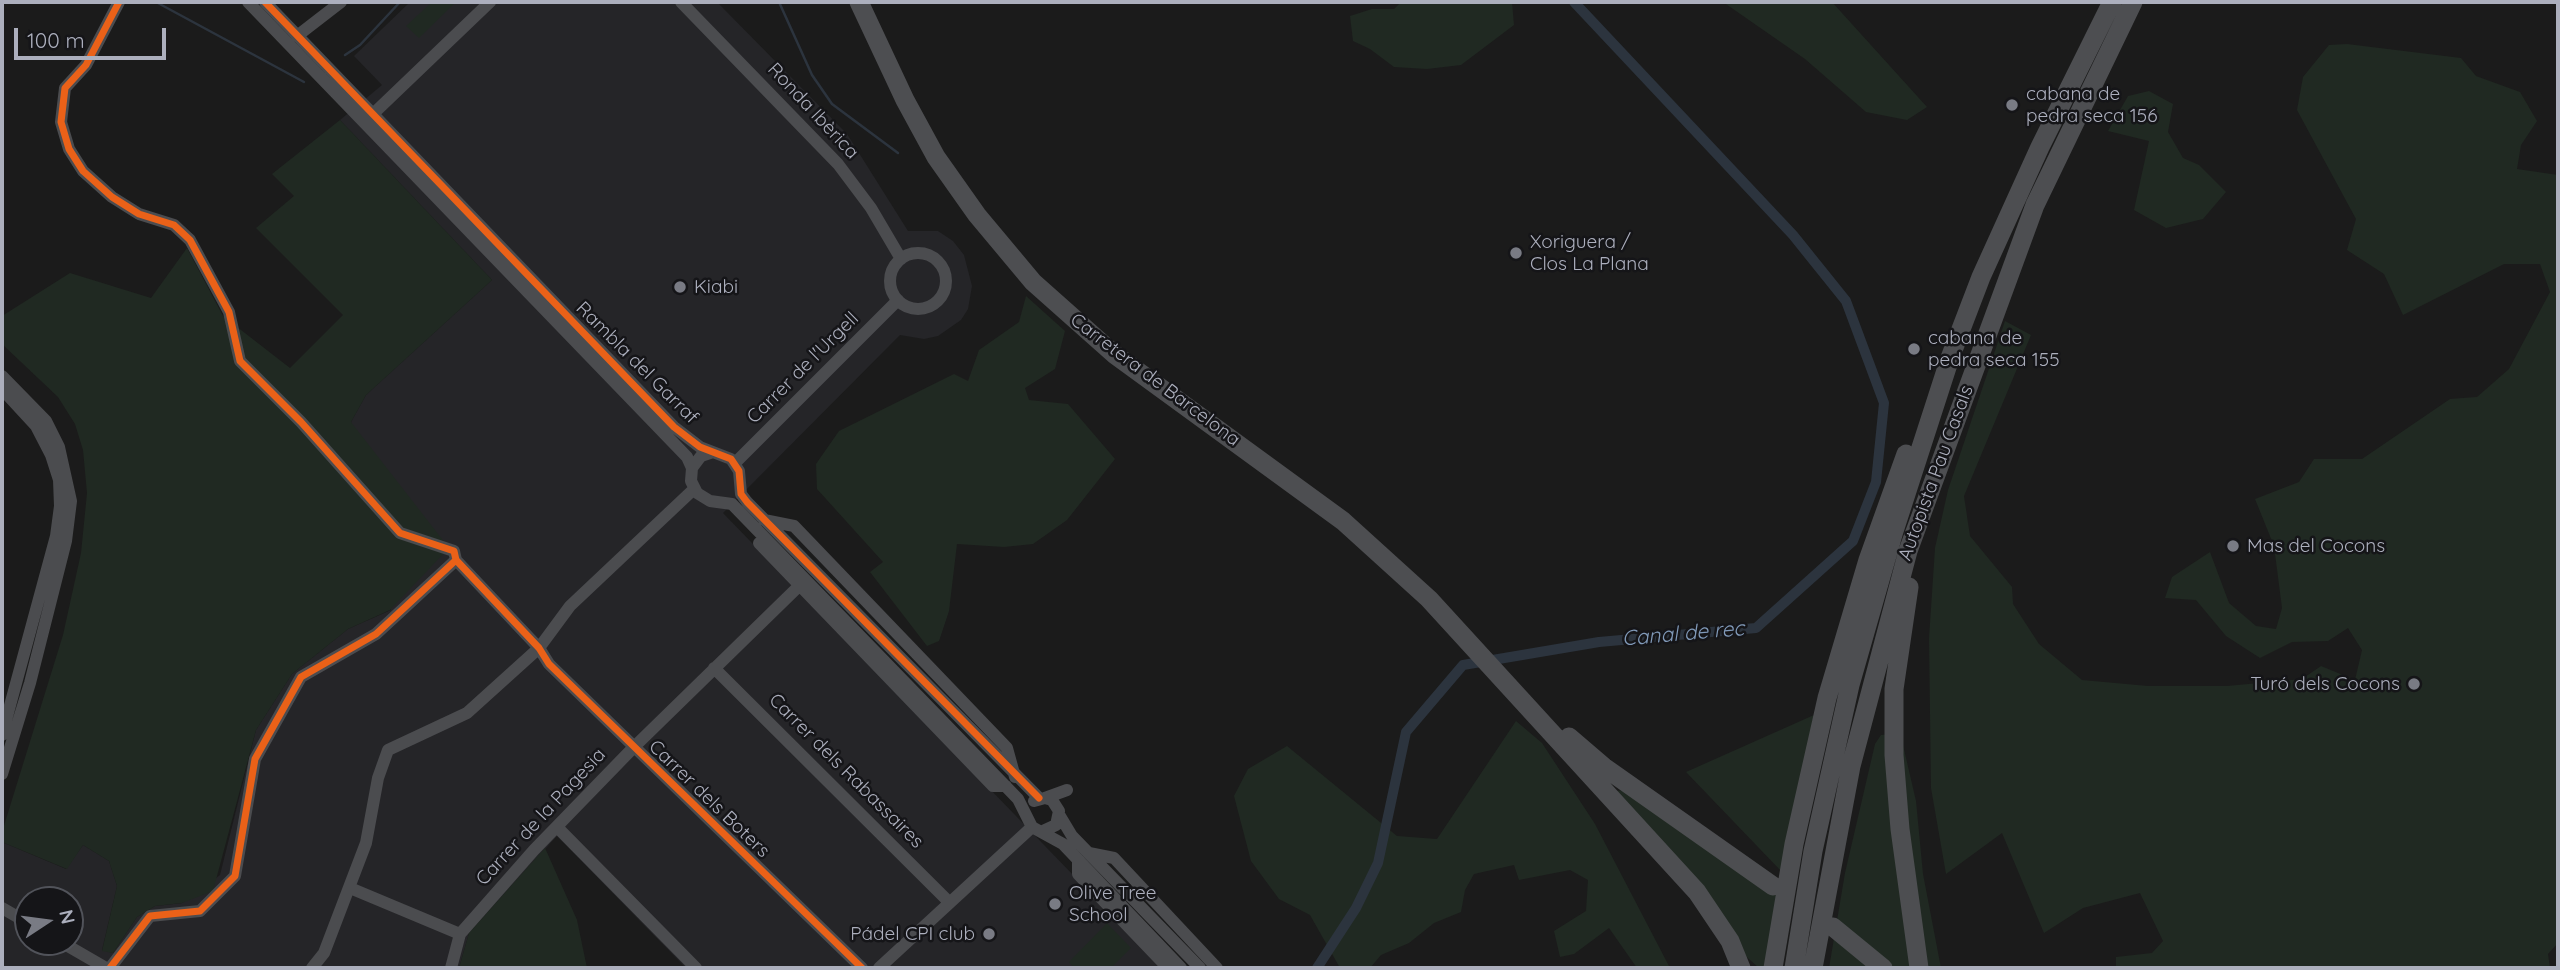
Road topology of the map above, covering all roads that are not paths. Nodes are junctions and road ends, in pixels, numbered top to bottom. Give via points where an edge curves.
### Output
1 (119, 2) edge
2 (248, 2) edge
3 (265, 2) edge
4 (341, 2) edge
5 (490, 2) edge
6 (681, 2) edge
7 (859, 2) edge
8 (2112, 2) edge
9 (2133, 2) edge
10 (297, 36) junction
11 (317, 65) junction
12 (327, 75) junction
13 (373, 114) junction
14 (901, 259) junction
15 (898, 300) junction
16 (1950, 358) junction
17 (2, 376) edge
18 (2, 389) edge
19 (713, 452) junction
20 (1941, 456) junction
21 (735, 463) junction
22 (692, 468) junction
23 (739, 480) junction
24 (694, 489) junction
25 (721, 500) junction
26 (762, 526) junction
27 (456, 560) junction
28 (798, 587) junction
29 (539, 648) junction
30 (714, 668) junction
31 (1522, 699) junction
32 (2, 735) edge
33 (633, 748) junction
34 (2, 774) edge
35 (1010, 781) junction
36 (1042, 798) junction
37 (1059, 813) junction
38 (1034, 824) junction
39 (557, 827) junction
40 (1089, 853) junction
41 (1078, 862) junction
42 (1773, 886) dead end
43 (350, 888) junction
44 (949, 902) junction
45 (1833, 927) dead end
46 (460, 934) junction
47 (84, 955) edge
48 (108, 968) edge
49 (312, 968) edge
50 (451, 968) edge
51 (696, 968) edge
52 (862, 968) edge
53 (879, 968) edge
54 (1168, 968) edge
55 (1181, 968) edge
56 (1200, 968) edge
57 (1217, 968) edge
58 (1741, 968) edge
59 (1773, 968) edge
60 (1794, 968) edge
61 (1813, 968) edge
62 (1883, 968) edge
63 (1919, 968) edge

1 - 27 street, Carrer dels Boters via 86,65 65,88 61,122 69,149 83,171 112,197 139,214 174,225 190,240 229,312 240,361 400,533 454,551
2 - 11 street, Rambla del Garraf
3 - 10 street, Rambla del Garraf
4 - 10 street
5 - 13 street
6 - 14 street, Ronda Ibèrica via 838,164
7 - 31 highway, Carretera de Barcelona via 936,157 976,215 1033,282 1114,354 1352,529 1429,598
8 - 16 highway, Autopista Pau Casals via 2040,147
9 - 20 highway, Autopista Pau Casals via 2035,205
10 - 11 street, Rambla del Garraf
11 - 12 street, Rambla del Garraf
12 - 13 street, Rambla del Garraf
12 - 22 street, Rambla del Garraf via 687,457
13 - 19 street, Rambla del Garraf via 674,427
14 - 15 street via 891,274
14 - 15 street via 927,254 942,266 947,283 932,306 914,309
15 - 21 street, Carrer de l'Urgell
16 - 59 highway via 1932,388 1888,502 1840,649 1796,832
16 - 60 highway, Autopista Pau Casals via 1850,685 1813,851
17 - 34 street via 46,421 59,447 71,501 66,541
18 - 32 street via 36,426 51,455 59,480 60,506
19 - 21 street, Rambla del Garraf
19 - 22 street via 701,456
20 - 61 highway, Autopista Pau Casals via 1869,689
20 - 63 highway via 1905,606 1894,689 1896,791
21 - 23 street
22 - 24 street
23 - 25 street via 732,494
23 - 26 street via 741,494
24 - 25 street via 705,499
24 - 29 street via 570,606
25 - 26 street
26 - 28 street via 759,543
26 - 35 street
26 - 35 street via 794,526 804,536 1007,748
27 - 29 street, Carrer dels Boters
27 - 48 street via 376,634 300,677 256,759 235,876 200,911 150,916
28 - 30 street, Carrer de la Pagesia
28 - 35 street via 993,786
29 - 33 street, Carrer dels Boters via 549,664
29 - 43 street via 467,713 388,750
30 - 33 street, Carrer de la Pagesia
30 - 44 street, Carrer dels Rabassaires
31 - 42 highway via 1604,767
31 - 58 highway via 1697,892 1730,941
33 - 39 street, Carrer de la Pagesia
33 - 52 street, Carrer dels Boters
35 - 36 street
35 - 38 street
36 - 37 street via 1067,790
36 - 38 street via 1029,806
37 - 38 street via 1052,829
37 - 40 street
38 - 41 street via 1063,844
38 - 44 street
39 - 46 street, Carrer de la Pagesia
39 - 51 street
40 - 56 street
40 - 57 street via 1114,858
41 - 54 street via 1078,874
41 - 55 street
43 - 46 street
43 - 49 street via 324,953
44 - 53 street
45 - 62 highway
46 - 50 street, Carrer de la Pagesia
47 - 48 street

